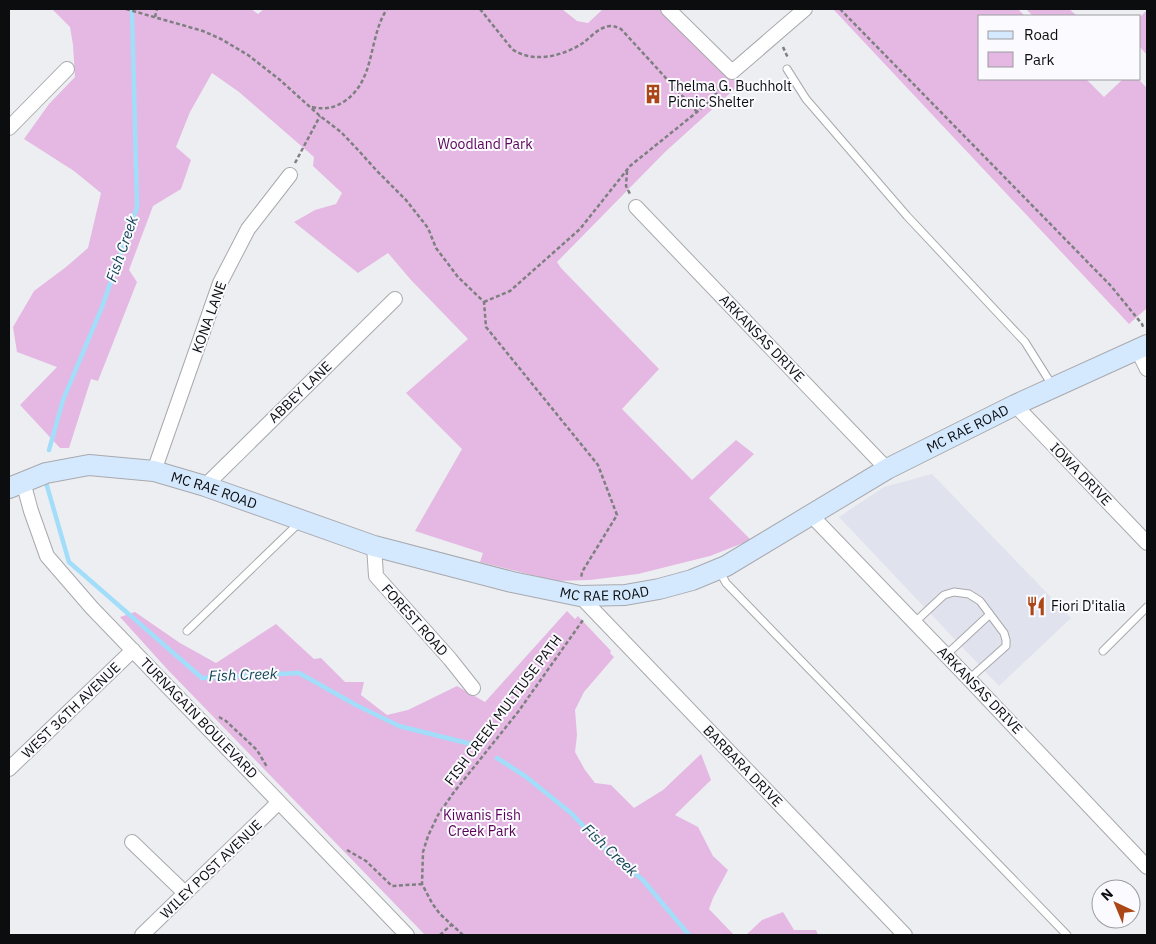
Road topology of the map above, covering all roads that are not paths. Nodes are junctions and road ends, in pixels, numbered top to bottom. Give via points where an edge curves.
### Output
1 (668, 9) edge
2 (805, 9) edge
3 (67, 69) dead end
4 (787, 69) road end
5 (9, 128) edge
6 (290, 175) road end
7 (636, 207) road end
8 (395, 299) dead end
9 (1144, 343) edge
10 (1147, 369) edge
11 (1053, 388) junction
12 (1016, 405) junction
13 (887, 469) junction
14 (154, 472) junction
15 (15, 485) edge
16 (205, 486) junction
17 (810, 514) junction
18 (302, 520) junction
19 (1147, 543) edge
20 (374, 546) junction
21 (719, 569) junction
22 (583, 597) junction
23 (1147, 607) edge
24 (989, 615) junction
25 (915, 622) junction
26 (187, 631) dead end
27 (134, 650) junction
28 (1103, 651) dead end
29 (946, 655) junction
30 (969, 679) junction
31 (473, 688) dead end
32 (9, 769) edge
33 (279, 802) junction
34 (132, 842) dead end
35 (1147, 867) edge
36 (185, 893) junction
37 (142, 935) edge
38 (407, 935) edge
39 (905, 935) edge
40 (1067, 935) edge

1 - 2 street via 732,72
3 - 5 street
4 - 11 lane via 806,99 907,216 1025,342
6 - 14 street, KONA LANE via 248,229 220,283
7 - 13 street, ARKANSAS DRIVE
8 - 16 street, ABBEY LANE
9 - 10 street
9 - 11 street, MC RAE ROAD
11 - 12 street, MC RAE ROAD
12 - 13 street, MC RAE ROAD
12 - 19 street, IOWA DRIVE
13 - 17 street, MC RAE ROAD
14 - 15 street, MC RAE ROAD via 89,465 46,473
14 - 16 street, MC RAE ROAD
15 - 27 street, TURNAGAIN BOULEVARD via 25,489 47,556
16 - 18 street, MC RAE ROAD
17 - 21 street, MC RAE ROAD
17 - 25 street, ARKANSAS DRIVE
18 - 20 street, MC RAE ROAD
18 - 26 lane
20 - 22 street, MC RAE ROAD
20 - 31 street, FOREST ROAD via 376,576
21 - 22 street, MC RAE ROAD via 659,589
21 - 40 lane via 726,583
22 - 39 street, BARBARA DRIVE
23 - 28 lane
24 - 25 lane via 980,601 970,594 954,592 944,595
24 - 29 lane
24 - 30 lane via 1004,633 1006,646
25 - 29 street, ARKANSAS DRIVE
27 - 32 street, WEST 36TH AVENUE
27 - 33 street, TURNAGAIN BOULEVARD
29 - 30 street, ARKANSAS DRIVE
30 - 35 street, ARKANSAS DRIVE
33 - 36 street, WILEY POST AVENUE
33 - 38 street, TURNAGAIN BOULEVARD
34 - 36 street
36 - 37 street, WILEY POST AVENUE

